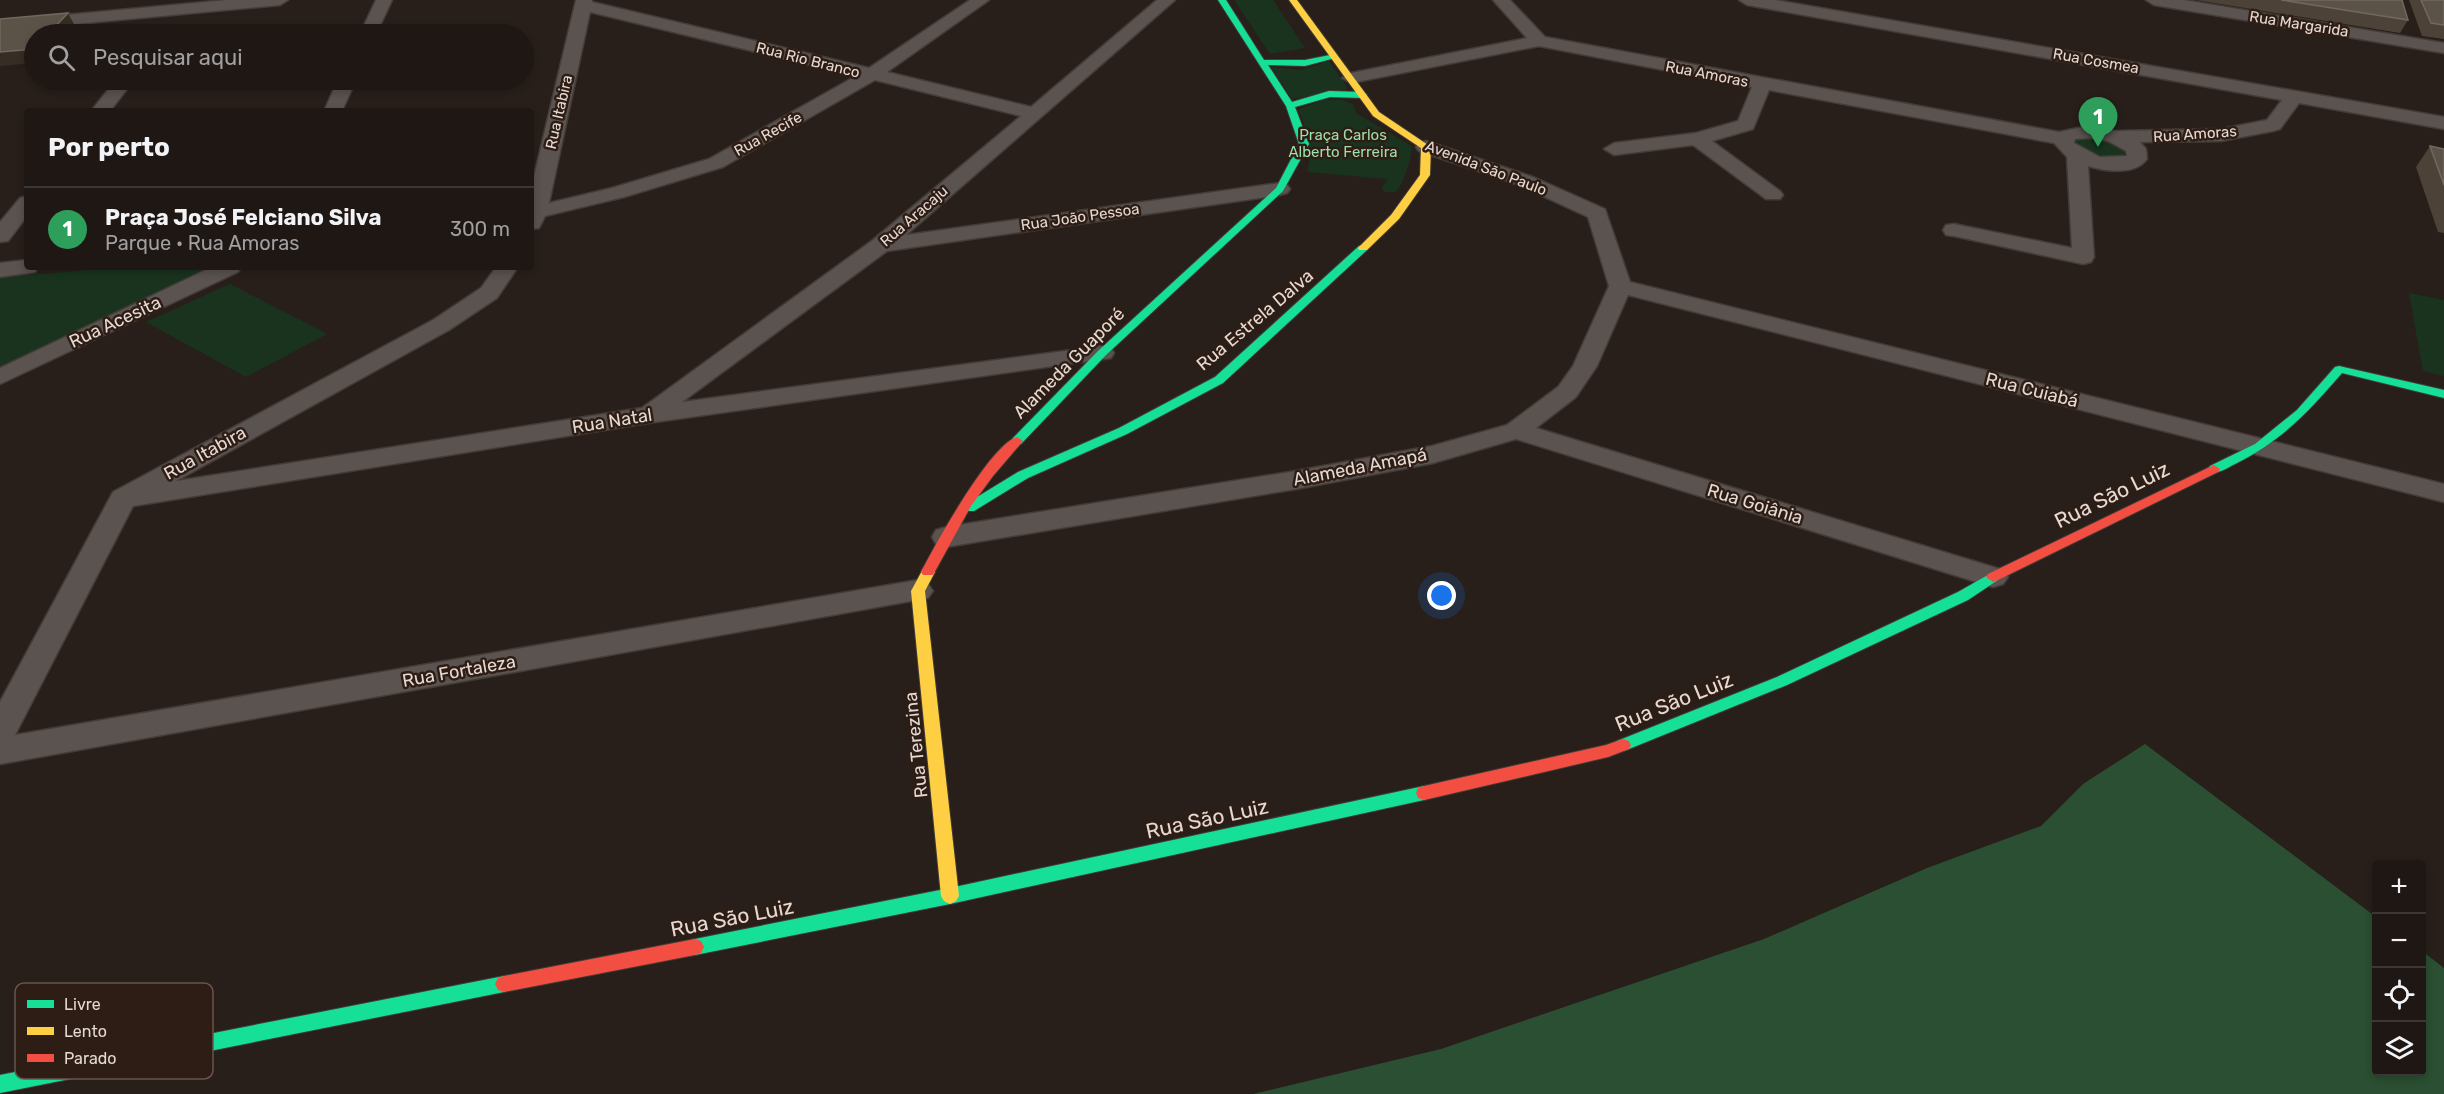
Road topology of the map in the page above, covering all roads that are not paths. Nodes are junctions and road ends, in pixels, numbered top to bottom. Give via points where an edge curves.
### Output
1 (280, 0) edge
2 (384, 0) edge
3 (981, 0) edge
4 (1167, 0) edge
5 (1222, 0) edge
6 (1293, 0) edge
7 (1501, 0) edge
8 (1747, 0) edge
9 (2154, 0) edge
10 (584, 2) edge
11 (2188, 3) edge
12 (184, 5) edge
13 (2407, 21) edge
14 (170, 24) edge
15 (373, 24) edge
16 (0, 26) edge
17 (1539, 41) junction
18 (2414, 43) junction
19 (2444, 48) edge
20 (1332, 56) junction
21 (1263, 62) junction
22 (871, 75) junction
23 (1352, 78) junction
24 (1762, 84) junction
25 (117, 90) edge
26 (342, 90) edge
27 (1363, 95) junction
28 (2295, 96) junction
29 (1290, 106) junction
30 (102, 108) edge
31 (334, 108) edge
32 (1033, 112) junction
33 (2444, 123) edge
34 (2117, 138) junction
35 (1697, 139) junction
36 (1426, 147) junction
37 (2071, 147) junction
38 (1614, 149) dead end
39 (1280, 189) junction
40 (1773, 195) dead end
41 (24, 206) edge
42 (534, 212) edge
43 (534, 216) edge
44 (1954, 230) dead end
45 (0, 236) edge
46 (881, 245) junction
47 (24, 267) edge
48 (0, 270) edge
49 (224, 270) edge
50 (505, 270) edge
51 (1620, 286) junction
52 (1102, 353) junction
53 (0, 377) edge
54 (2444, 394) edge
55 (648, 415) junction
56 (1516, 431) junction
57 (2259, 447) junction
58 (2444, 493) edge
59 (123, 498) junction
60 (952, 526) junction
61 (1994, 577) junction
62 (918, 591) junction
63 (0, 733) edge
64 (0, 751) edge
65 (950, 896) junction
66 (213, 1042) edge
67 (25, 1079) edge
68 (0, 1084) edge

1 - 12 street
2 - 15 street
3 - 22 street, Rua Recife
4 - 32 street, Rua Aracaju
5 - 21 street
6 - 20 street, Avenida São Paulo
7 - 17 street
8 - 28 street, Rua Cosmea via 1875,16
9 - 11 street, Rua Margarida
10 - 22 street, Rua Rio Branco
10 - 42 street, Rua Itabira
11 - 18 street, Rua Margarida via 2307,17
12 - 14 street
12 - 16 street
13 - 18 street
17 - 23 street, Rua Amoras
17 - 24 street, Rua Amoras
18 - 19 street, Rua Margarida
20 - 21 street via 1305,63
20 - 23 street, Avenida São Paulo
21 - 29 street
22 - 32 street, Rua Rio Branco
22 - 43 street, Rua Recife via 716,163
23 - 27 street, Avenida São Paulo
24 - 35 street via 1746,125
24 - 37 street, Rua Amoras via 2010,131
25 - 30 street
26 - 31 street
27 - 29 street via 1329,94
27 - 36 street, Avenida São Paulo via 1376,114
28 - 33 street, Rua Cosmea
28 - 34 street, Rua Amoras via 2273,125 2221,135
29 - 39 street via 1304,144
32 - 46 street, Rua Aracaju
34 - 37 street, Rua Amoras via 2085,132 2067,135
34 - 37 street via 2136,149 2137,159 2113,164
35 - 38 street
35 - 40 street
36 - 51 street, Avenida São Paulo via 1526,181 1598,213
36 - 60 street, Rua Estrela Dalva via 1425,175 1395,217 1219,380 1123,431 1023,476
37 - 44 street via 2083,257
39 - 46 street, Rua João Pessoa
39 - 52 street, Alameda Guaporé
41 - 45 street
46 - 55 street, Rua Aracaju
47 - 48 street
49 - 53 street, Rua Acesita
50 - 59 street, Rua Itabira via 489,293 441,325
51 - 56 street, Alameda Amapá via 1586,366 1567,392
51 - 57 street, Rua Cuiabá
52 - 55 street, Rua Natal
52 - 60 street, Alameda Guaporé via 985,474
54 - 57 street, Rua São Luiz via 2338,369 2301,413
55 - 59 street, Rua Natal
56 - 60 street, Alameda Amapá via 1433,454 1296,480
56 - 61 street, Rua Goiânia
57 - 58 street, Rua Cuiabá
57 - 61 street, Rua São Luiz
59 - 63 street
60 - 62 street, Alameda Guaporé
61 - 65 street, Rua São Luiz via 1964,596 1782,681 1608,751
62 - 64 street, Rua Fortaleza
62 - 65 street, Rua Terezina
65 - 66 street, Rua São Luiz
67 - 68 street, Rua São Luiz

